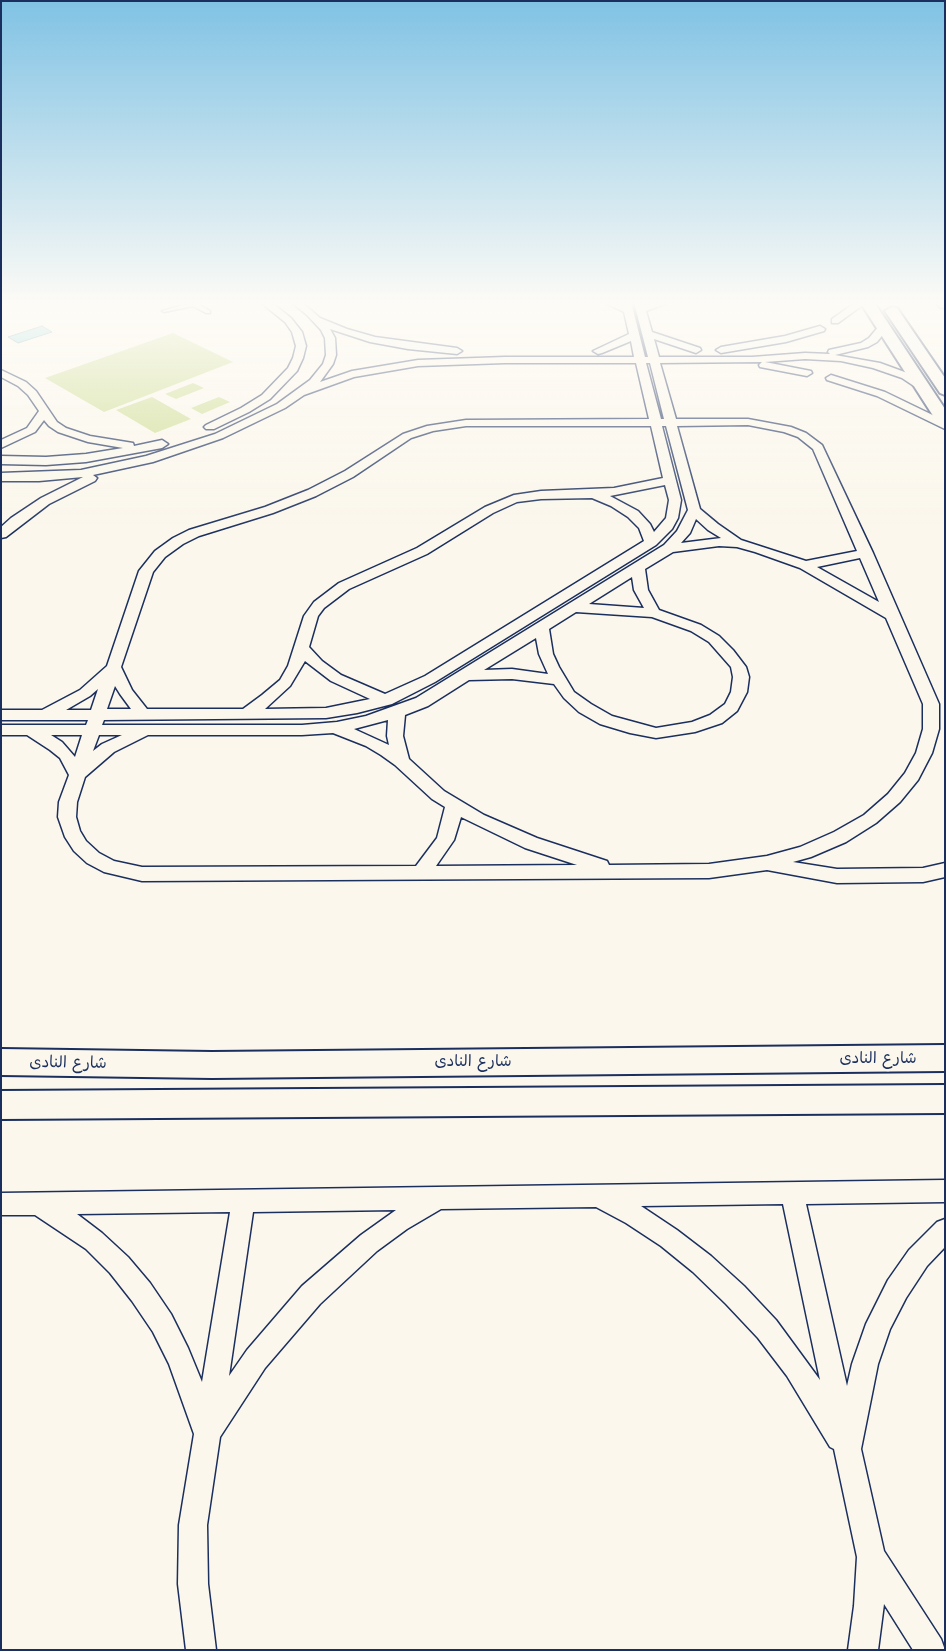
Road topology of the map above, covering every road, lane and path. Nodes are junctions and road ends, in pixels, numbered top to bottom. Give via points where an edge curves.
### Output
1 (13, 379) edge
2 (283, 379) edge
3 (316, 379) edge
4 (338, 379) edge
5 (650, 379) edge
6 (653, 379) edge
7 (834, 379) edge
8 (911, 379) edge
9 (915, 379) edge
10 (938, 379) edge
11 (918, 384) junction
12 (945, 390) edge
13 (302, 392) junction
14 (928, 397) junction
15 (945, 397) edge
16 (666, 401) junction
17 (643, 406) junction
18 (44, 412) junction
19 (604, 422) junction
20 (663, 422) junction
21 (708, 422) junction
22 (945, 422) edge
23 (945, 426) edge
24 (660, 440) junction
25 (676, 440) junction
26 (1, 445) edge
27 (157, 445) junction
28 (4, 461) edge
29 (46, 462) junction
30 (116, 467) junction
31 (62, 476) junction
32 (1, 478) edge
33 (670, 480) junction
34 (62, 491) junction
35 (594, 494) junction
36 (694, 510) junction
37 (1, 534) edge
38 (651, 542) junction
39 (737, 543) junction
40 (669, 548) junction
41 (866, 553) junction
42 (805, 565) junction
43 (638, 567) junction
44 (572, 608) junction
45 (654, 613) junction
46 (894, 618) junction
47 (541, 628) junction
48 (302, 648) junction
49 (114, 667) junction
50 (465, 675) junction
51 (558, 680) junction
52 (386, 700) junction
53 (932, 704) junction
54 (398, 712) junction
55 (247, 714) junction
56 (1, 715) edge
57 (45, 715) junction
58 (98, 715) junction
59 (143, 715) junction
60 (945, 725) edge
61 (337, 728) junction
62 (1, 730) edge
63 (31, 730) junction
64 (92, 730) junction
65 (148, 730) junction
66 (402, 761) junction
67 (77, 775) junction
68 (454, 806) junction
69 (767, 863) junction
70 (945, 870) edge
71 (621, 871) junction
72 (421, 872) junction
73 (945, 1058) edge
74 (4, 1061) edge
75 (274, 1064) junction
76 (212, 1065) junction
77 (945, 1099) edge
78 (272, 1103) junction
79 (206, 1104) junction
80 (1, 1105) edge
81 (945, 1191) edge
82 (792, 1193) junction
83 (598, 1196) junction
84 (439, 1197) junction
85 (243, 1201) junction
86 (39, 1203) junction
87 (1, 1204) edge
88 (945, 1230) edge
89 (207, 1436) junction
90 (849, 1456) junction
91 (871, 1557) junction
92 (202, 1650) edge
93 (863, 1650) edge
94 (930, 1650) edge

1 - 18 street via 32,394
2 - 27 street via 266,397 245,410 190,435
3 - 13 street
4 - 13 street
5 - 17 street
6 - 16 street
7 - 23 street via 881,394
8 - 11 street
9 - 11 street
10 - 12 street
11 - 14 street
13 - 30 street via 257,419 219,436
14 - 15 street
14 - 22 street
16 - 20 street
16 - 21 street
17 - 19 street
17 - 20 street
18 - 26 street via 31,430
18 - 27 street via 53,424 81,437 120,444
19 - 20 street
19 - 24 street
19 - 49 street via 466,423 431,428 407,436 349,474 312,493 194,533 164,550 146,571
20 - 21 street
20 - 24 street
20 - 25 street
21 - 25 street
21 - 41 street via 771,424 814,443
24 - 33 street
25 - 36 street
27 - 29 street
28 - 29 street
29 - 31 street
30 - 31 street
30 - 34 street
31 - 32 street
31 - 34 street
33 - 35 street
33 - 38 street via 674,500 672,518
34 - 37 street
35 - 38 street via 633,514 645,527
35 - 48 street via 514,499 422,551 344,586 324,600 311,616
36 - 39 street
36 - 40 street via 683,533
38 - 52 street via 430,679
39 - 40 street via 702,542
39 - 42 street
40 - 43 street
41 - 42 street
41 - 46 street
42 - 46 street
43 - 44 street
43 - 45 street via 641,590
44 - 45 street
44 - 47 street
45 - 51 street via 696,628 728,652 738,667 741,677 739,692 731,707 716,719 671,732 630,728 585,708
46 - 53 street
47 - 50 street
47 - 51 street via 546,654
48 - 52 street via 336,678
48 - 55 street via 285,683
49 - 57 street via 85,693
49 - 58 street
49 - 59 street via 124,691
50 - 51 street via 512,674
50 - 54 street via 422,702
52 - 55 street via 326,713
53 - 60 street
53 - 69 street via 924,753 912,776 894,798 870,819 840,837 806,852
54 - 61 street
54 - 66 street via 396,736
55 - 59 street
56 - 57 street
57 - 58 street
58 - 59 street
58 - 64 street
61 - 65 street
61 - 66 street via 372,742
62 - 63 street
63 - 64 street
63 - 67 street via 66,755
64 - 65 street
64 - 67 street
65 - 67 street via 108,748
66 - 68 street via 424,784
67 - 72 street via 68,802 71,832 93,858 131,873
68 - 71 street via 531,843
68 - 72 street via 445,840
69 - 70 street via 837,876 923,875
69 - 71 street via 710,870
71 - 72 street
73 - 75 street, شارع النادى
74 - 76 street, شارع النادى
75 - 76 street, شارع النادى
75 - 78 street via 263,1084 266,1098
76 - 79 street via 218,1069 223,1083 215,1098
77 - 78 street
78 - 79 street
79 - 80 street
81 - 82 street
82 - 83 street
82 - 90 street
83 - 84 street
83 - 90 street via 669,1238 735,1295 796,1367
84 - 85 street
84 - 89 street via 369,1243 310,1295 256,1359
85 - 86 street
85 - 89 street
86 - 87 street
86 - 89 street via 94,1241 141,1292 180,1357
88 - 90 street via 918,1258 879,1324 854,1408
89 - 92 street via 193,1525 193,1584
90 - 91 street
91 - 93 street
91 - 94 street

